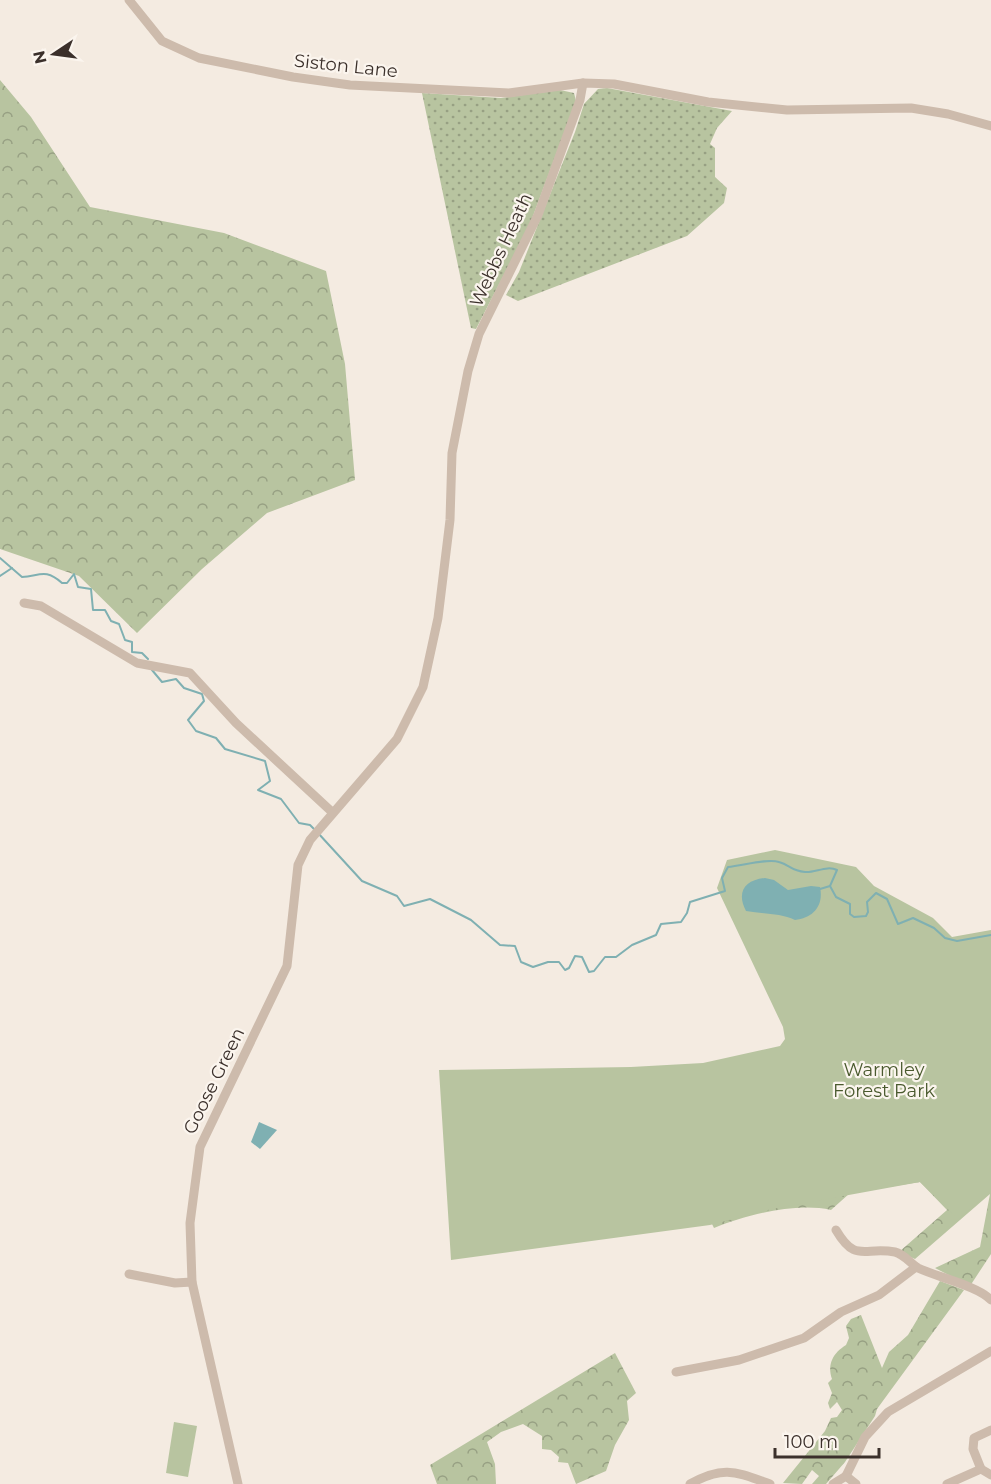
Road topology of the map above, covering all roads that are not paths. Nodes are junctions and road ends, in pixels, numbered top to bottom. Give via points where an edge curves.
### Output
1 (129, 0) edge
2 (583, 82) junction
3 (991, 126) edge
4 (24, 603) dead end
5 (332, 812) junction
6 (836, 1230) dead end
7 (914, 1265) junction
8 (129, 1274) dead end
9 (192, 1282) junction
10 (990, 1297) edge
11 (991, 1352) edge
12 (676, 1372) dead end
13 (991, 1430) edge
14 (981, 1469) junction
15 (991, 1475) edge
16 (846, 1476) junction
17 (695, 1483) edge
18 (238, 1484) edge
19 (770, 1484) edge
20 (834, 1484) edge
21 (856, 1484) edge
22 (947, 1484) edge

1 - 2 street, Siston Lane via 162,41 199,58 293,77 350,85 509,93
2 - 3 street via 787,110 911,108
2 - 5 street, Webbs Heath via 538,216 479,334 468,372 452,453 450,520 438,618 423,687 398,739
4 - 5 street via 41,606 137,663 190,673 236,723
5 - 9 street, Goose Green via 317,828 298,865 287,966 200,1147 190,1223
6 - 7 street via 856,1252 896,1252
7 - 10 street
7 - 12 street via 879,1295 841,1312 804,1338 739,1360
8 - 9 street via 175,1283
9 - 18 street, Goose Green
11 - 16 street via 888,1412 865,1437
13 - 14 street via 974,1438
14 - 15 street
14 - 22 street
16 - 20 street
16 - 21 street
17 - 19 street via 721,1471 732,1471

